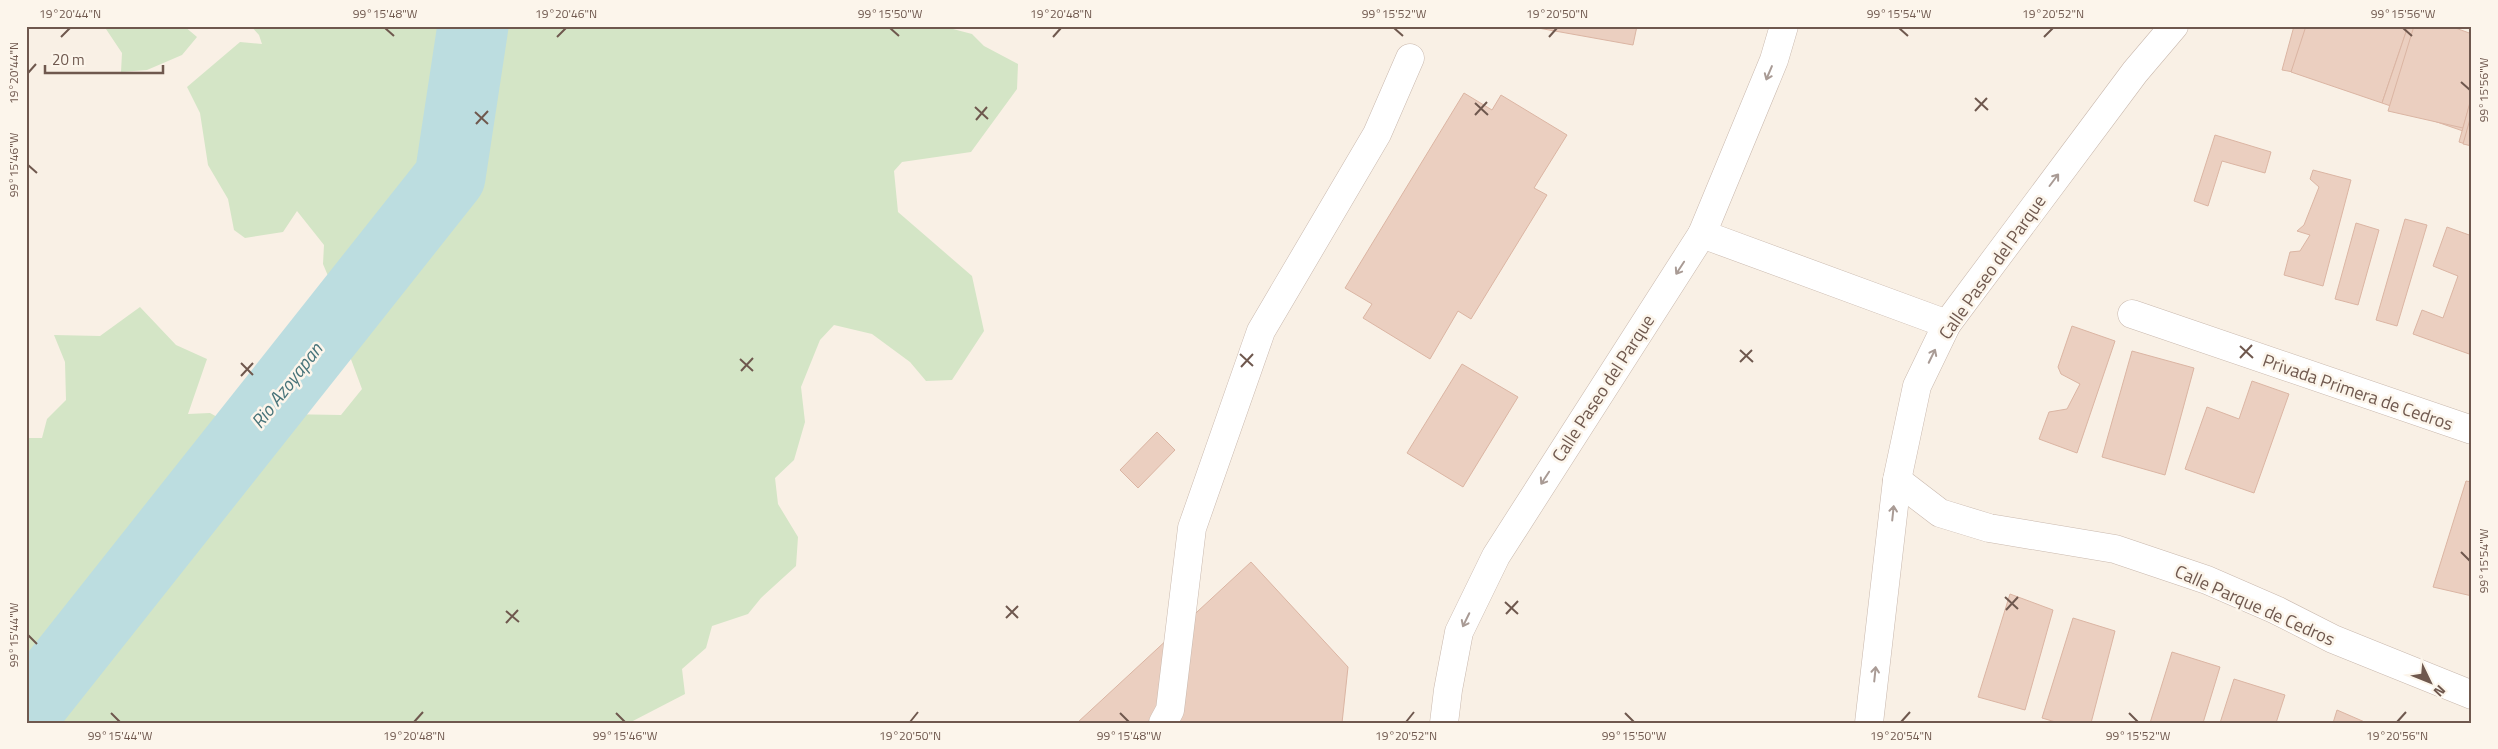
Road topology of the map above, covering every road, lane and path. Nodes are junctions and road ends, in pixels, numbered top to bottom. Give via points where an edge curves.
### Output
1 (1784, 26) edge
2 (2174, 26) edge
3 (1410, 58) dead end
4 (1702, 234) junction
5 (2132, 314) dead end
6 (1947, 324) junction
7 (2472, 430) edge
8 (1897, 480) junction
9 (2472, 695) edge
10 (1163, 723) edge
11 (1444, 723) edge
12 (1869, 723) edge

1 -> 4 street, Calle Paseo del Parque via 1774,60
6 -> 2 street, Calle Paseo del Parque via 2135,72
3 - 10 street via 1377,134 1261,331 1192,528 1170,710
4 - 6 street
4 -> 11 street, Calle Paseo del Parque via 1496,556 1459,632
5 - 7 street, Privada Primera de Cedros
8 -> 6 street, Calle Paseo del Parque via 1917,386
8 - 9 street, Calle Parque de Cedros via 1940,513 1989,528 2115,549 2207,580 2333,639
12 -> 8 street, Calle Paseo del Parque

